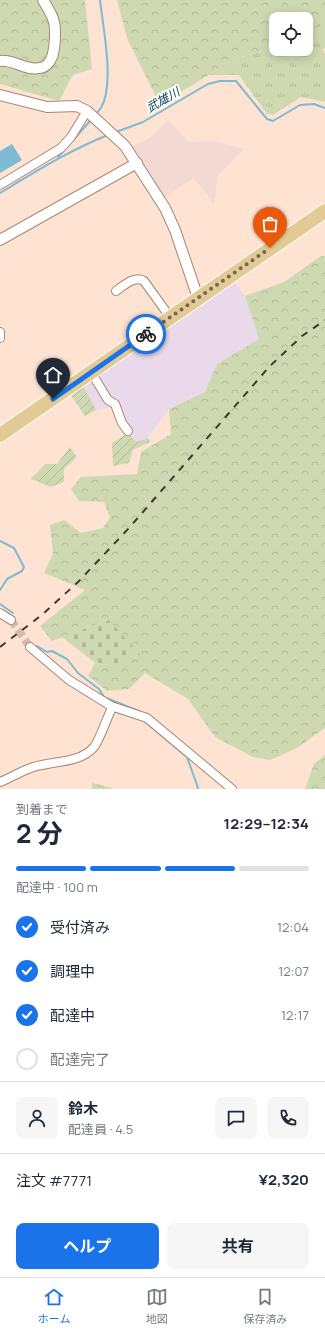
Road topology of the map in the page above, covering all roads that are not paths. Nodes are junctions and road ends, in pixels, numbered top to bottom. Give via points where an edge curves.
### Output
1 (43, 0) edge
2 (0, 61) edge
3 (0, 95) edge
4 (91, 115) junction
5 (137, 163) junction
6 (0, 185) edge
7 (325, 211) edge
8 (0, 240) edge
9 (116, 291) dead end
10 (198, 298) junction
11 (170, 317) junction
12 (0, 332) edge
13 (0, 338) edge
14 (91, 372) junction
15 (128, 431) dead end
16 (0, 435) edge
17 (0, 613) edge
18 (11, 620) tunnel mouth
19 (30, 647) tunnel mouth
20 (111, 706) junction
21 (0, 782) edge
22 (232, 789) edge

1 - 2 street via 50,11 55,34 52,58 48,64 33,69 6,60
3 - 4 street via 47,107 77,106
4 - 5 street via 122,144
4 - 6 street via 61,148
5 - 8 street
5 - 10 street via 165,208 175,230
7 - 10 highway
9 - 11 street via 140,278
10 - 11 highway
11 - 14 highway
12 - 13 street
14 - 15 street via 108,400 115,404
14 - 16 highway
17 - 18 street
19 - 20 street via 69,680
20 - 21 street via 95,746 86,754 39,765
20 - 22 street via 147,718

